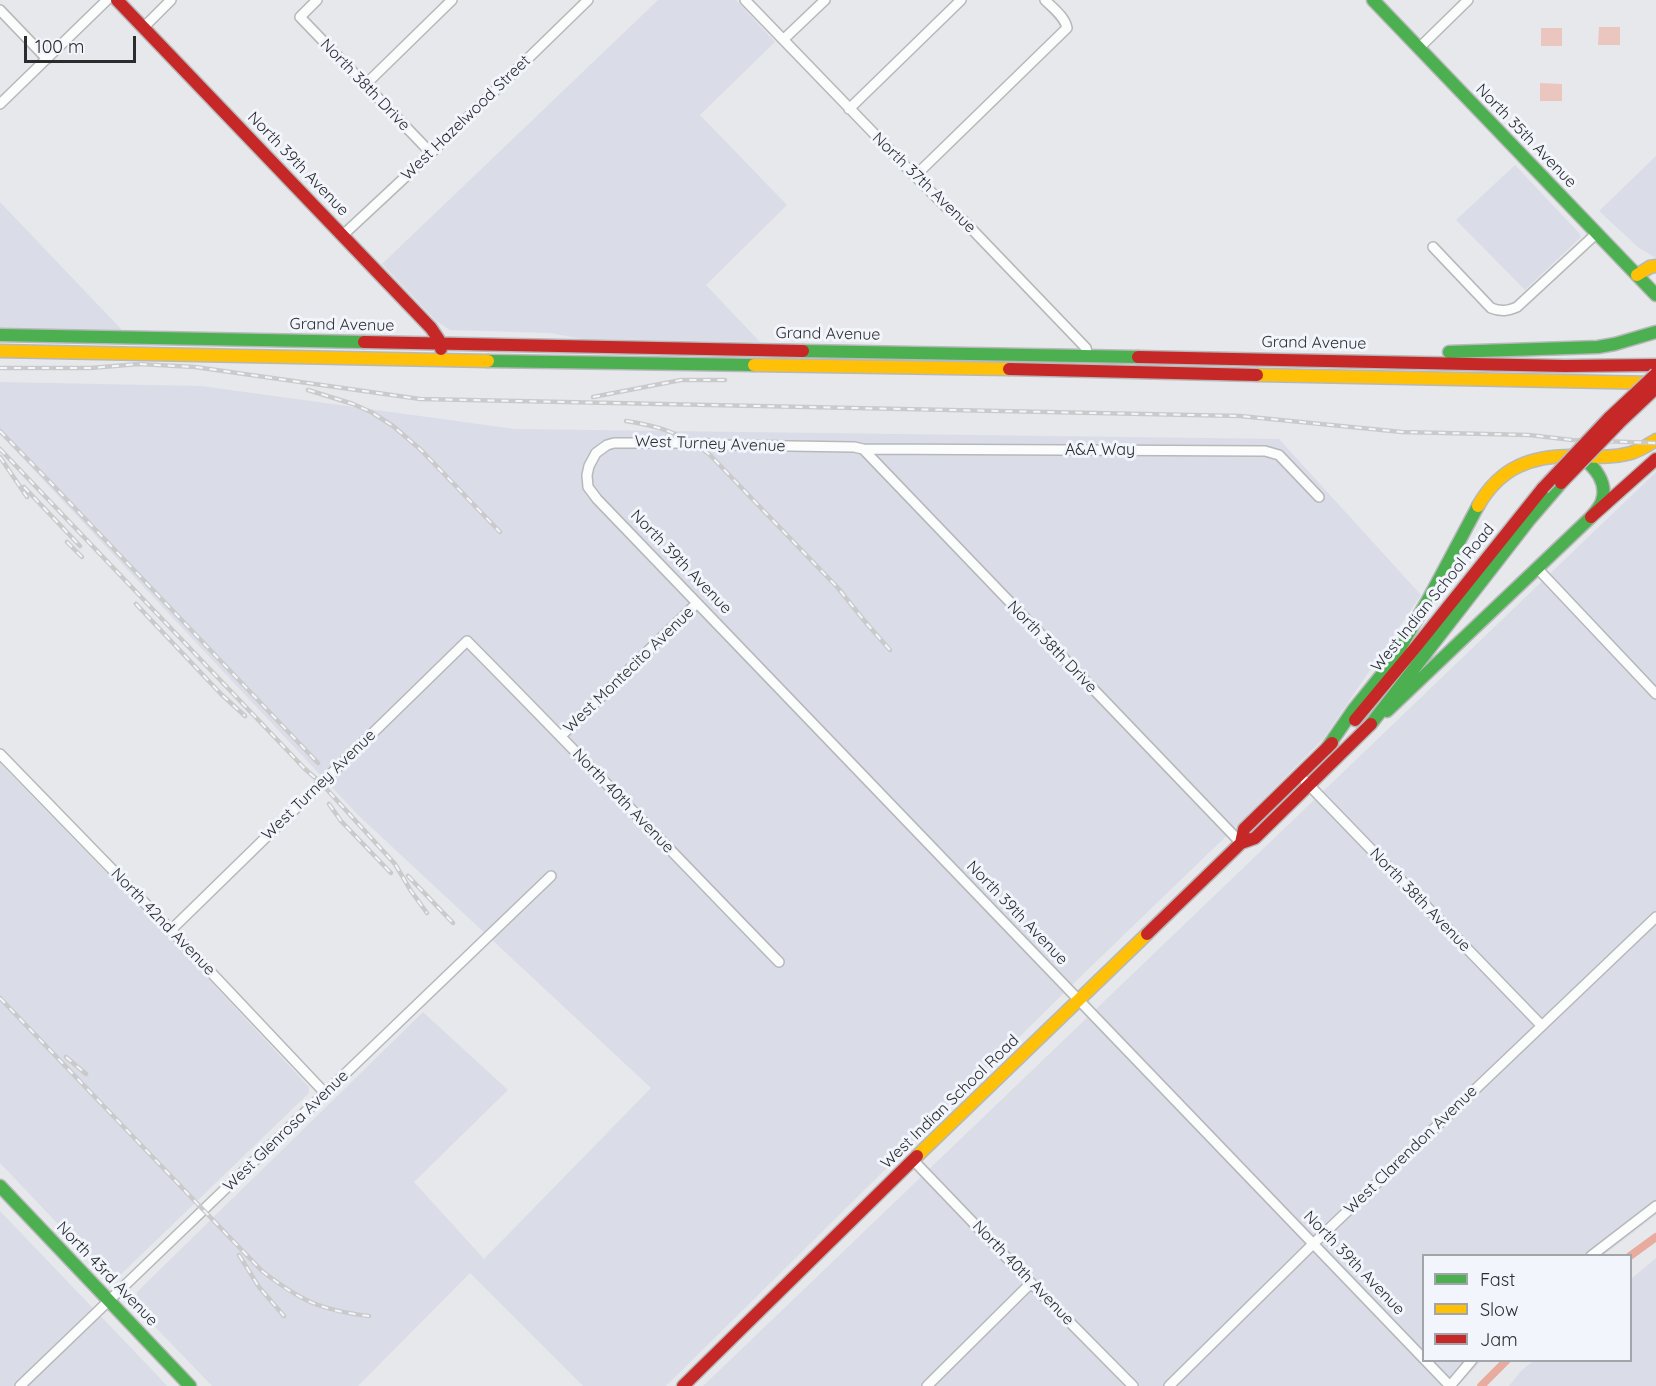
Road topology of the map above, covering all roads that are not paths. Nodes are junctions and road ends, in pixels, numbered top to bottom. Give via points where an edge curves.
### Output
1 (107, 0) edge
2 (117, 0) edge
3 (171, 0) edge
4 (317, 0) edge
5 (452, 0) edge
6 (588, 0) edge
7 (746, 0) edge
8 (825, 0) edge
9 (961, 0) edge
10 (1045, 0) edge
11 (1373, 0) edge
12 (1468, 0) edge
13 (0, 10) edge
14 (143, 28) junction
15 (784, 39) junction
16 (1419, 48) junction
17 (47, 59) junction
18 (365, 85) junction
19 (0, 104) edge
20 (849, 109) junction
21 (431, 153) junction
22 (915, 176) junction
23 (1597, 233) junction
24 (343, 236) junction
25 (1433, 246) dead end
26 (1656, 266) edge
27 (1637, 275) junction
28 (1656, 296) edge
29 (1656, 332) edge
30 (0, 335) edge
31 (441, 343) junction
32 (771, 350) junction
33 (0, 351) edge
34 (1088, 355) junction
35 (441, 359) junction
36 (1329, 360) junction
37 (1380, 361) junction
38 (770, 365) junction
39 (1538, 365) junction
40 (1655, 367) edge
41 (1089, 371) junction
42 (1318, 376) junction
43 (1537, 381) junction
44 (1656, 386) edge
45 (1656, 440) edge
46 (863, 449) junction
47 (1576, 456) junction
48 (1656, 459) edge
49 (588, 488) joint
50 (1319, 496) dead end
51 (1591, 517) junction
52 (1537, 568) junction
53 (697, 603) junction
54 (467, 641) joint
55 (1656, 694) edge
56 (1376, 719) junction
57 (561, 736) junction
58 (1327, 748) junction
59 (0, 754) edge
60 (1299, 775) junction
61 (1309, 785) junction
62 (1241, 843) junction
63 (551, 876) dead end
64 (1656, 917) edge
65 (171, 930) junction
66 (779, 962) dead end
67 (1078, 1000) junction
68 (1541, 1025) junction
69 (325, 1093) junction
70 (913, 1160) junction
71 (0, 1186) edge
72 (1656, 1206) edge
73 (1313, 1244) junction
74 (1594, 1254) edge
75 (1031, 1283) junction
76 (109, 1300) junction
77 (1422, 1358) edge
78 (1426, 1362) edge
79 (1470, 1362) edge
80 (20, 1386) edge
81 (190, 1386) edge
82 (683, 1386) edge
83 (927, 1386) edge
84 (1133, 1386) edge
85 (1169, 1386) edge
86 (1450, 1386) edge

1 - 17 street
2 - 14 main road, North 39th Avenue
3 - 14 street
4 - 18 street, North 38th Drive via 300,17
5 - 18 street
6 - 21 street, West Hazelwood Street
7 - 15 street, North 37th Avenue
8 - 15 street
9 - 20 street
10 - 22 street via 1067,28
11 - 16 main road, North 35th Avenue
12 - 16 street
13 - 17 street
14 - 24 main road, North 39th Avenue
15 - 20 street, North 37th Avenue
16 - 23 main road, North 35th Avenue
17 - 19 street
18 - 21 street, North 38th Drive
20 - 22 street, North 37th Avenue
21 - 24 street, West Hazelwood Street
22 - 34 street, North 37th Avenue via 964,221 1086,348
23 - 25 street via 1517,307 1509,310 1491,308
23 - 27 main road, North 35th Avenue
24 - 31 main road, North 39th Avenue
26 - 27 main road
27 - 28 main road, North 35th Avenue
29 - 37 main road via 1615,344 1581,348 1424,354
30 - 31 main road, Grand Avenue
31 - 32 main road, Grand Avenue
31 - 35 main road
32 - 34 main road, Grand Avenue
32 - 38 main road
33 - 35 main road, Grand Avenue
34 - 36 main road, Grand Avenue
34 - 41 street
35 - 38 main road, Grand Avenue
36 - 37 main road, Grand Avenue
36 - 42 main road
37 - 39 main road, Grand Avenue
38 - 41 main road, Grand Avenue
39 - 40 main road, Grand Avenue
39 - 43 main road
40 - 58 main road, West Indian School Road, bridge via 1543,488 1370,703
41 - 42 main road, Grand Avenue
42 - 43 main road, Grand Avenue
43 - 44 main road, Grand Avenue
44 - 56 main road, West Indian School Road, bridge via 1561,483 1523,528
45 - 47 main road via 1627,455
46 - 49 street, West Turney Avenue via 614,443 596,453 587,475
46 - 50 street, A&A Way via 1266,451 1279,455
46 - 62 street, North 38th Drive
47 - 51 main road via 1588,462 1602,483 1602,503
47 - 58 main road via 1526,462 1491,485 1392,662
48 - 51 main road
49 - 53 street, North 39th Avenue
51 - 52 main road
52 - 55 street
52 - 56 main road
53 - 57 street, West Montecito Avenue
53 - 67 street, North 39th Avenue
54 - 57 street, North 40th Avenue
54 - 65 street, West Turney Avenue
56 - 61 main road, West Indian School Road
57 - 66 street, North 40th Avenue
58 - 60 main road, West Indian School Road
59 - 65 street, North 42nd Avenue
60 - 61 street, North 38th Avenue
60 - 62 main road, West Indian School Road via 1244,829
61 - 62 main road, West Indian School Road via 1254,838
61 - 68 street, North 38th Avenue
62 - 67 main road, West Indian School Road
63 - 69 street, West Glenrosa Avenue
64 - 68 street, West Clarendon Avenue
65 - 69 street, North 42nd Avenue
67 - 70 main road, West Indian School Road
67 - 73 street, North 39th Avenue
68 - 73 street, West Clarendon Avenue
69 - 76 street, West Glenrosa Avenue
70 - 75 street, North 40th Avenue
70 - 82 main road, West Indian School Road
71 - 76 main road, North 43rd Avenue
72 - 74 street
73 - 77 street, North 39th Avenue
73 - 85 street, West Clarendon Avenue
75 - 83 street
75 - 84 street, North 40th Avenue
76 - 80 street, West Glenrosa Avenue
76 - 81 main road, North 43rd Avenue
78 - 86 street, North 39th Avenue
79 - 86 street

